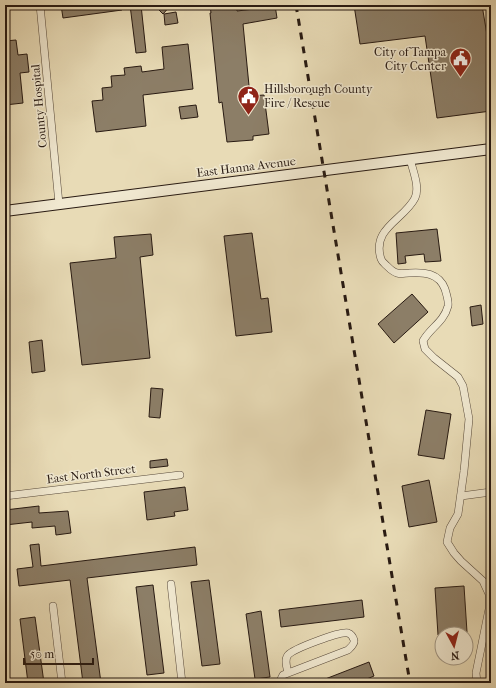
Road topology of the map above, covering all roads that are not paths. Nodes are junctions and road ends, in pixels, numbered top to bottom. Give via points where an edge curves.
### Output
1 (40, 5) edge
2 (491, 149) edge
3 (410, 160) junction
4 (59, 204) junction
5 (5, 210) edge
6 (180, 475) dead end
7 (491, 492) edge
8 (5, 496) edge
9 (461, 496) junction
10 (171, 584) dead end
11 (53, 606) dead end
12 (288, 673) junction
13 (62, 683) edge
14 (182, 683) edge
15 (279, 683) edge
16 (477, 683) edge

1 - 4 street, County Hospital
2 - 3 street, East Hanna Avenue
3 - 4 street, East Hanna Avenue
3 - 9 street via 416,186 415,199 398,220 385,230 380,250 382,260 392,271 398,274 419,272 435,276 442,281 446,293 448,306 440,322 423,341 425,349 458,377 463,386 469,419
4 - 5 street, East Hanna Avenue
6 - 8 street, East North Street
7 - 9 street
9 - 16 street via 458,514 450,528 447,542 461,561 483,581 489,594 489,609 476,673
10 - 14 street
11 - 13 street
12 - 12 street via 348,650 354,640 347,633 326,637 293,651 286,660
12 - 15 street via 283,675

